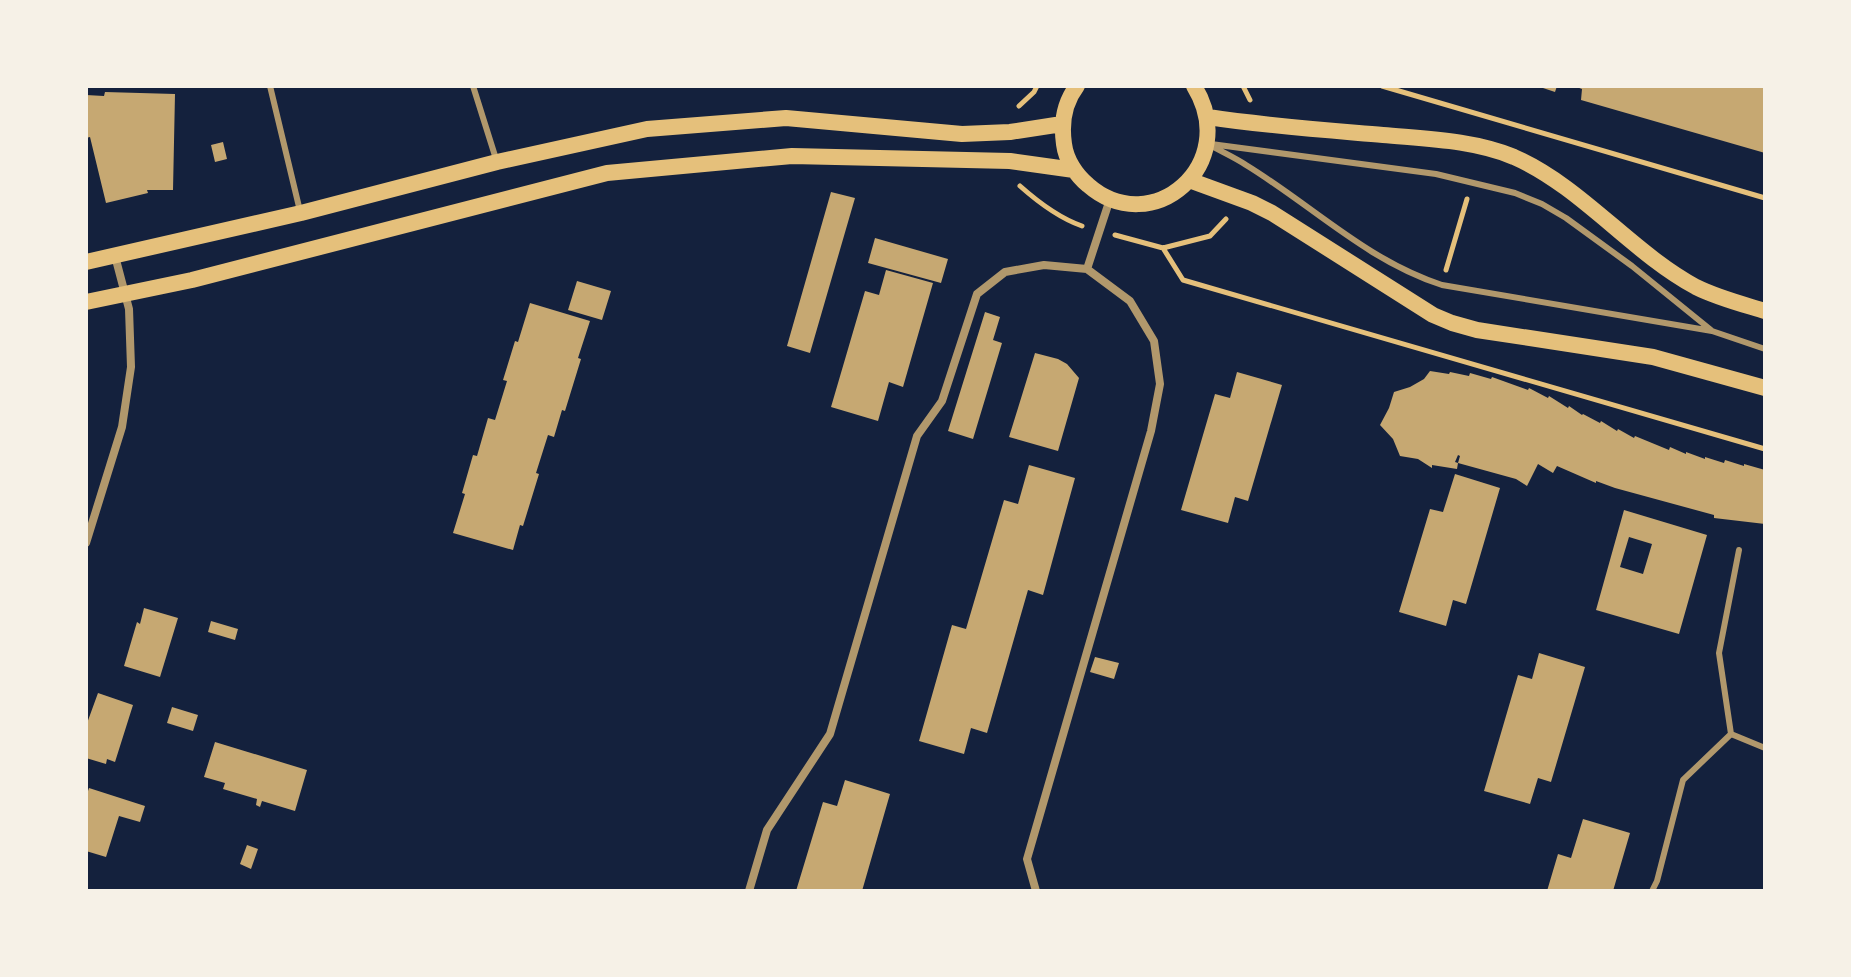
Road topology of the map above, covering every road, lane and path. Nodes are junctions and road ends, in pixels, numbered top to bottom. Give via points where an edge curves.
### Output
1 (270, 86) edge
2 (473, 86) edge
3 (1037, 86) edge
4 (1077, 86) edge
5 (1194, 86) edge
6 (1382, 86) edge
7 (1015, 111) dead end
8 (1208, 117) junction
9 (1492, 118) junction
10 (1062, 124) junction
11 (1208, 144) junction
12 (1483, 147) junction
13 (1010, 161) junction
14 (497, 162) junction
15 (1074, 170) junction
16 (1189, 180) junction
17 (1472, 181) junction
18 (1234, 197) junction
19 (1765, 198) edge
20 (1110, 199) junction
21 (301, 213) junction
22 (1069, 221) dead end
23 (1130, 239) dead end
24 (1163, 248) junction
25 (115, 256) junction
26 (86, 262) edge
27 (1087, 269) junction
28 (1442, 285) junction
29 (125, 294) junction
30 (86, 302) edge
31 (1765, 311) edge
32 (1433, 315) junction
33 (1712, 331) junction
34 (1765, 349) edge
35 (1423, 350) junction
36 (1765, 388) edge
37 (1765, 449) edge
38 (86, 509) edge
39 (97, 509) junction
40 (86, 543) edge
41 (1739, 550) dead end
42 (1731, 734) junction
43 (1765, 748) edge
44 (749, 891) edge
45 (1036, 891) edge
46 (1652, 891) edge

1 - 21 lane
2 - 14 lane
3 - 7 path
4 - 10 main road
5 - 8 main road
6 - 9 path
8 - 11 main road
8 - 12 main road
9 - 12 path
9 - 19 path
10 - 14 main road via 962,134 786,118 647,129
10 - 15 main road via 1064,148
11 - 16 main road
11 - 17 lane
11 - 28 lane via 1397,268
12 - 31 main road via 1543,173 1697,287
13 - 15 main road
13 - 22 path via 1020,186
13 - 29 main road via 792,156 607,173
14 - 21 main road
15 - 20 main road
16 - 18 main road
16 - 20 main road via 1152,201
17 - 28 path
17 - 33 lane via 1515,193 1566,218
18 - 24 path via 1229,215 1210,236
18 - 32 main road via 1272,213
20 - 27 street
21 - 25 main road
23 - 24 path
24 - 35 path via 1183,280
25 - 26 main road
25 - 29 street
27 - 44 street via 1044,265 1005,272 977,294 942,401 917,436 830,734 767,830
27 - 45 street via 1130,301 1154,341 1160,384 1151,431 1027,859
28 - 33 lane
29 - 30 main road
29 - 39 street via 131,367 122,427
32 - 35 path
32 - 36 main road via 1477,330 1653,357
33 - 34 lane
35 - 37 path
38 - 39 lane
39 - 40 street
41 - 42 lane via 1719,653
42 - 43 lane
42 - 46 lane via 1683,780

